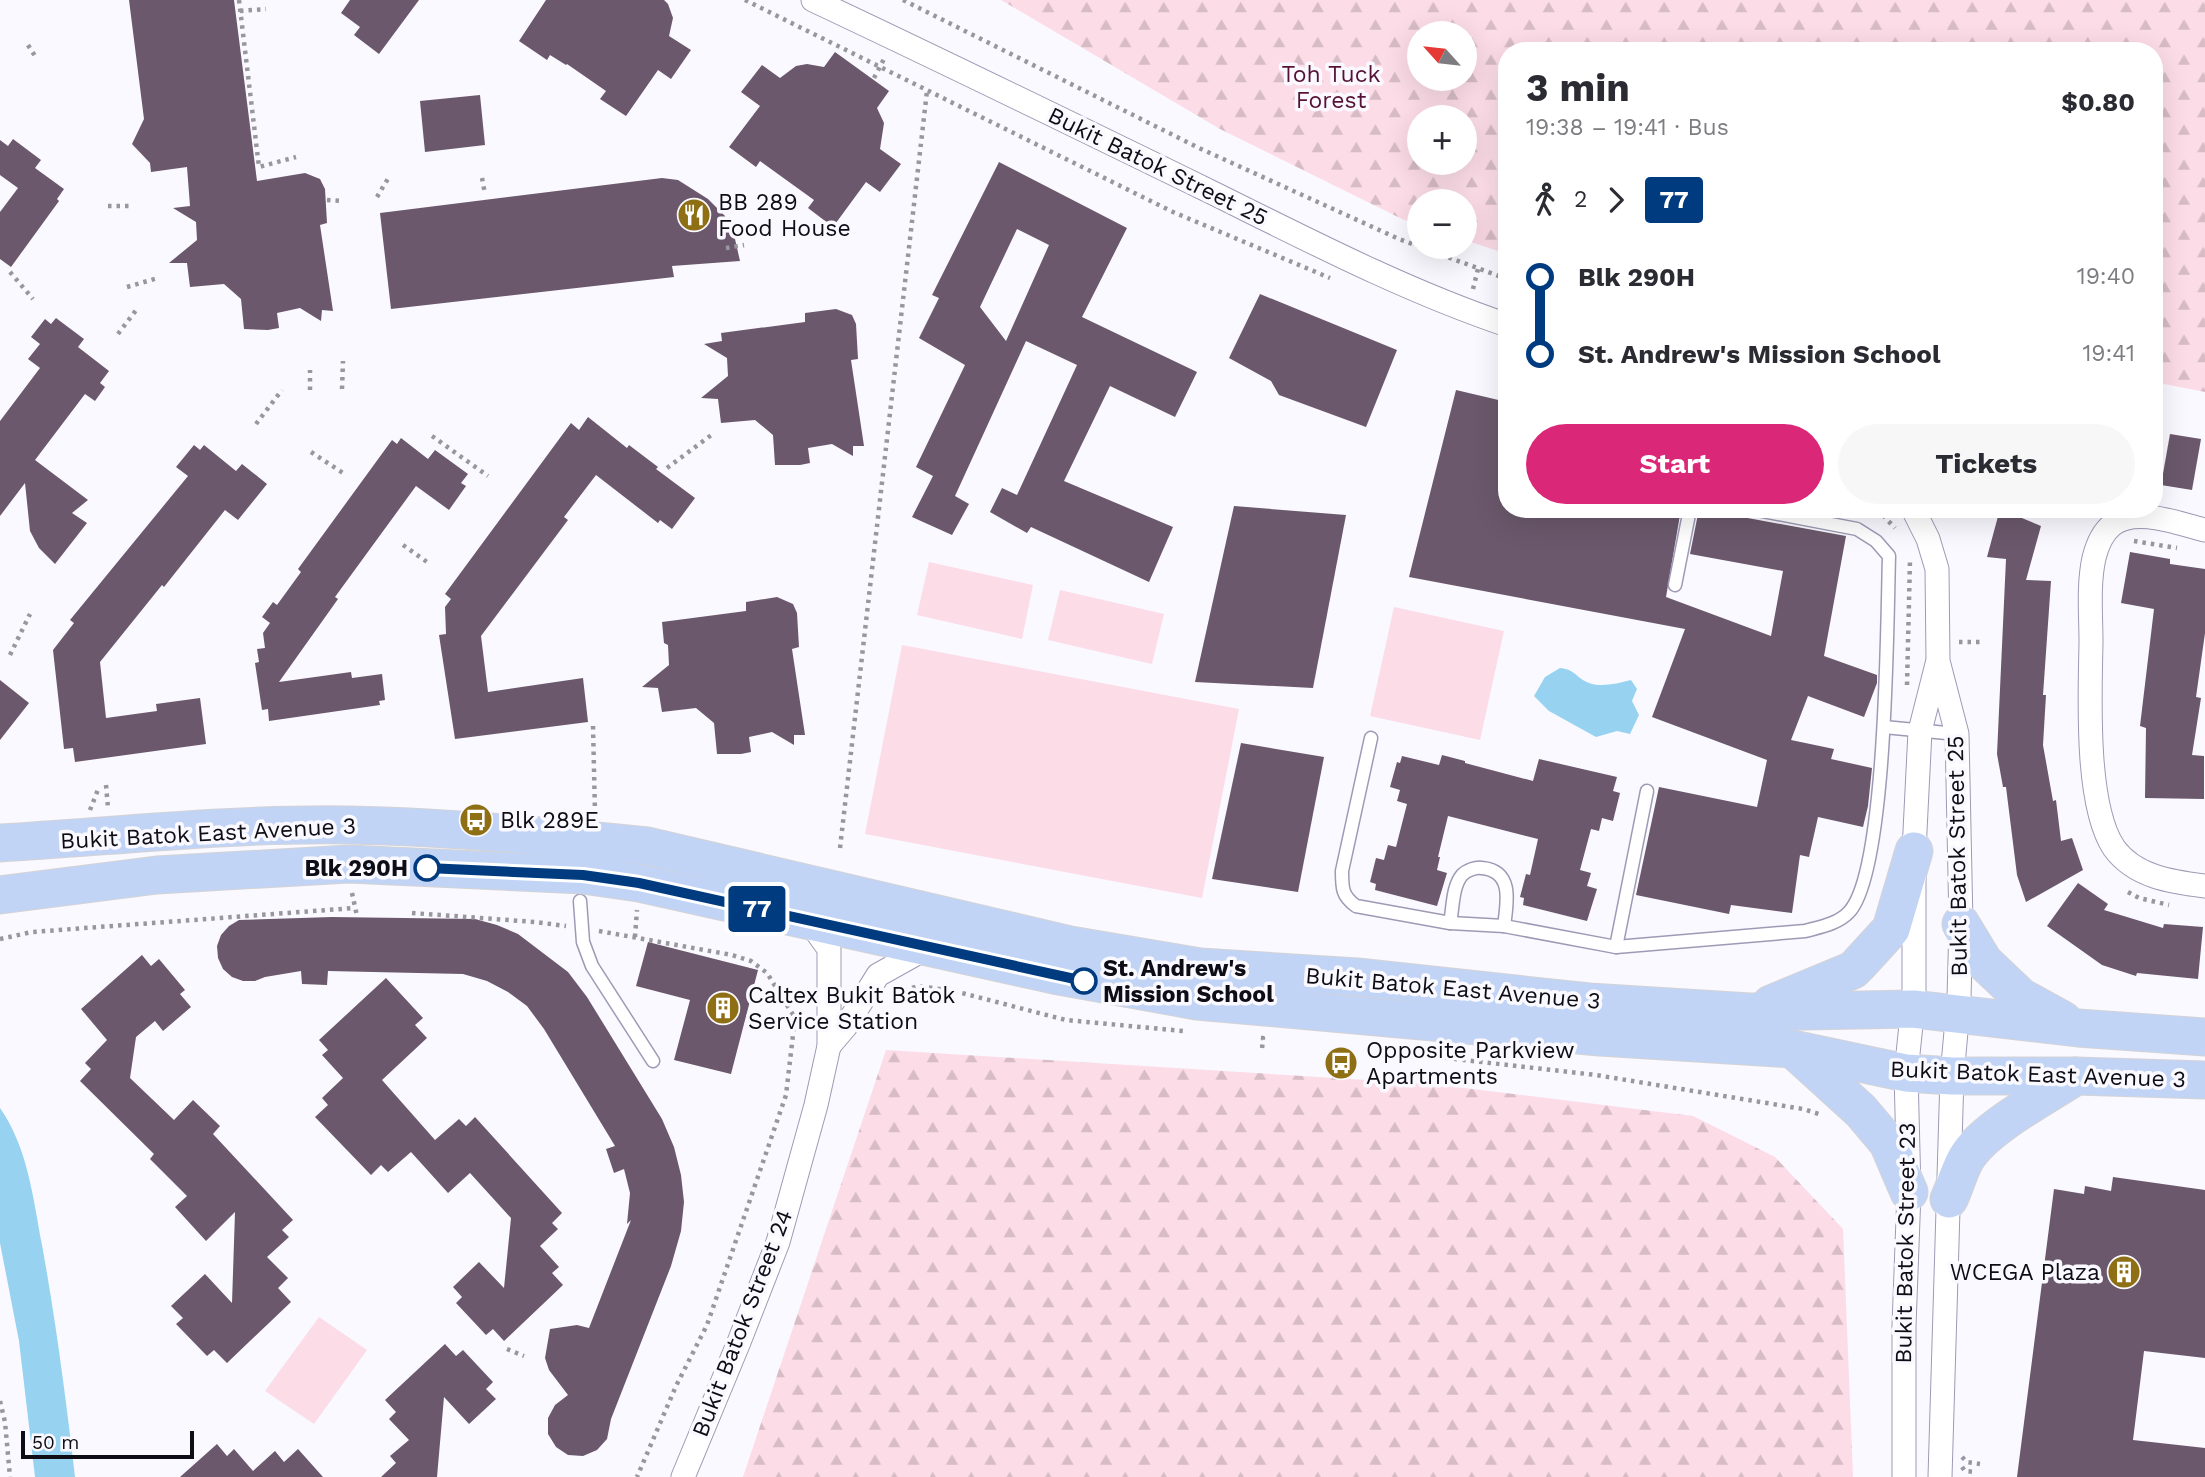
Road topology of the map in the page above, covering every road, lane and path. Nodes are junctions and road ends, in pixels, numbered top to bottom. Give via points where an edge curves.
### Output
1 (239, 0) edge
2 (745, 0) edge
3 (813, 0) edge
4 (903, 0) edge
5 (266, 9) dead end
6 (240, 11) junction
7 (28, 45) dead end
8 (35, 56) dead end
9 (880, 67) junction
10 (874, 78) dead end
11 (927, 91) junction
12 (296, 157) dead end
13 (389, 177) dead end
14 (482, 178) dead end
15 (485, 194) dead end
16 (377, 197) dead end
17 (327, 200) dead end
18 (342, 201) dead end
19 (108, 206) dead end
20 (130, 206) dead end
21 (744, 245) dead end
22 (726, 248) dead end
23 (10, 272) dead end
24 (1498, 276) edge
25 (158, 278) dead end
26 (1338, 281) dead end
27 (127, 287) dead end
28 (33, 299) dead end
29 (137, 309) dead end
30 (1498, 323) edge
31 (118, 334) dead end
32 (342, 361) dead end
33 (310, 370) dead end
34 (342, 389) dead end
35 (282, 390) dead end
36 (310, 390) dead end
37 (256, 424) dead end
38 (715, 433) dead end
39 (432, 436) dead end
40 (311, 452) dead end
41 (667, 468) dead end
42 (343, 473) dead end
43 (488, 476) dead end
44 (1688, 518) edge
45 (1799, 518) edge
46 (1885, 518) edge
47 (1918, 518) edge
48 (2134, 518) edge
49 (2145, 518) edge
50 (2205, 530) edge
51 (1898, 533) dead end
52 (2132, 541) dead end
53 (403, 545) dead end
54 (2179, 548) dead end
55 (1910, 549) dead end
56 (427, 562) dead end
57 (1675, 585) dead end
58 (30, 614) dead end
59 (10, 655) dead end
60 (1938, 661) junction
61 (593, 726) dead end
62 (1884, 727) junction
63 (1913, 729) junction
64 (1957, 734) junction
65 (1371, 738) dead end
66 (106, 785) dead end
67 (99, 787) dead end
68 (1647, 791) dead end
69 (107, 805) dead end
70 (595, 817) dead end
71 (86, 820) dead end
72 (0, 844) edge
73 (840, 848) dead end
74 (1914, 851) junction
75 (2205, 886) edge
76 (0, 895) edge
77 (580, 901) dead end
78 (354, 908) dead end
79 (412, 913) dead end
80 (797, 918) junction
81 (1450, 923) junction
82 (1961, 924) junction
83 (1504, 926) junction
84 (573, 927) dead end
85 (597, 931) dead end
86 (0, 939) edge
87 (930, 946) junction
88 (1616, 947) junction
89 (891, 994) dead end
90 (1913, 1009) junction
91 (1750, 1012) junction
92 (1958, 1012) junction
93 (769, 1016) dead end
94 (795, 1018) junction
95 (2078, 1028) junction
96 (1185, 1031) dead end
97 (1250, 1037) dead end
98 (2205, 1037) edge
99 (829, 1046) junction
100 (1262, 1049) dead end
101 (1793, 1049) junction
102 (1420, 1055) dead end
103 (653, 1061) dead end
104 (1906, 1073) junction
105 (1952, 1076) junction
106 (2076, 1076) junction
107 (2205, 1080) edge
108 (1825, 1116) dead end
109 (1909, 1192) junction
110 (1949, 1199) junction
111 (507, 1349) dead end
112 (524, 1356) dead end
113 (0, 1401) edge
114 (1967, 1462) dead end
115 (1959, 1463) dead end
116 (1980, 1464) dead end
117 (1975, 1472) dead end
118 (10, 1477) edge
119 (637, 1477) edge
120 (682, 1477) edge
121 (1903, 1477) edge
122 (1940, 1477) edge

1 - 6 path
2 - 9 path
3 - 30 street, Bukit Batok Street 25 via 1276,224
4 - 24 path via 1212,153 1399,239
5 - 6 path
6 - 12 path via 258,167
7 - 8 path
9 - 10 path
9 - 11 path
11 - 26 path via 1173,212
11 - 73 path
13 - 16 path
14 - 15 path
17 - 18 path
19 - 20 path
21 - 22 path
23 - 28 path
25 - 27 path
29 - 31 path
32 - 34 path
33 - 36 path
35 - 37 path
38 - 41 path
39 - 43 path
40 - 42 path
44 - 57 lane
45 - 62 lane via 1857,529 1889,556
46 - 51 path
47 - 60 street, Bukit Batok Street 25 via 1937,569
48 - 75 street via 2112,525 2104,534 2092,575 2090,706 2102,820 2114,847 2138,869
49 - 50 street
52 - 54 path
53 - 56 path
55 - 63 path
58 - 59 path
60 - 63 street, Bukit Batok Street 25
60 - 64 street, Bukit Batok Street 25
61 - 70 path
62 - 63 lane
62 - 88 lane via 1871,850 1860,896 1849,912 1805,931
63 - 64 lane
63 - 74 street, Bukit Batok Street 25
64 - 82 street, Bukit Batok Street 25
65 - 81 lane via 1342,871 1345,898 1356,906
66 - 69 path
67 - 71 path
68 - 88 lane
72 - 91 main road, Bukit Batok East Avenue 3 via 351,825 606,841 648,846 1056,942 1200,968 1357,977 1589,1002
74 - 90 street, Bukit Batok Street 25
74 - 91 main road via 1891,929 1853,970
76 - 80 main road, Bukit Batok East Avenue 3 via 158,875 349,864 583,875
77 - 103 lane via 583,942 592,966
78 - 86 path via 32,932
79 - 84 path
80 - 87 main road, Bukit Batok East Avenue 3
80 - 99 street, Bukit Batok Street 24 via 816,931 829,949
81 - 83 lane
81 - 83 lane via 1462,876 1479,867 1494,870 1506,886
82 - 92 street, Bukit Batok Street 25
82 - 95 main road via 1984,962 2021,997
83 - 88 lane
85 - 94 path via 751,961 767,973
87 - 99 street, Bukit Batok Street 24 via 878,975
87 - 101 main road, Bukit Batok East Avenue 3 via 1197,1001 1600,1037
89 - 96 path via 918,986 1066,1020
90 - 91 main road, Bukit Batok East Avenue 3
90 - 92 main road, Bukit Batok East Avenue 3
90 - 104 street, Bukit Batok Street 23
92 - 95 main road, Bukit Batok East Avenue 3
92 - 105 street, Bukit Batok Street 23
93 - 94 path
94 - 119 path via 786,1095 707,1325
95 - 98 main road, Bukit Batok East Avenue 3
97 - 100 path via 1263,1038
99 - 120 street, Bukit Batok Street 24 via 778,1242
101 - 104 main road, Bukit Batok East Avenue 3
101 - 109 main road via 1861,1111 1888,1143
102 - 108 path via 1596,1075
104 - 105 main road, Bukit Batok East Avenue 3
104 - 109 street, Bukit Batok Street 23
105 - 106 main road, Bukit Batok East Avenue 3
105 - 110 street, Bukit Batok Street 23
106 - 107 main road, Bukit Batok East Avenue 3
106 - 110 main road via 1984,1139 1969,1154
109 - 121 street, Bukit Batok Street 23
110 - 122 street, Bukit Batok Street 23
111 - 112 path
113 - 118 path
114 - 116 path
115 - 117 path via 1965,1471

